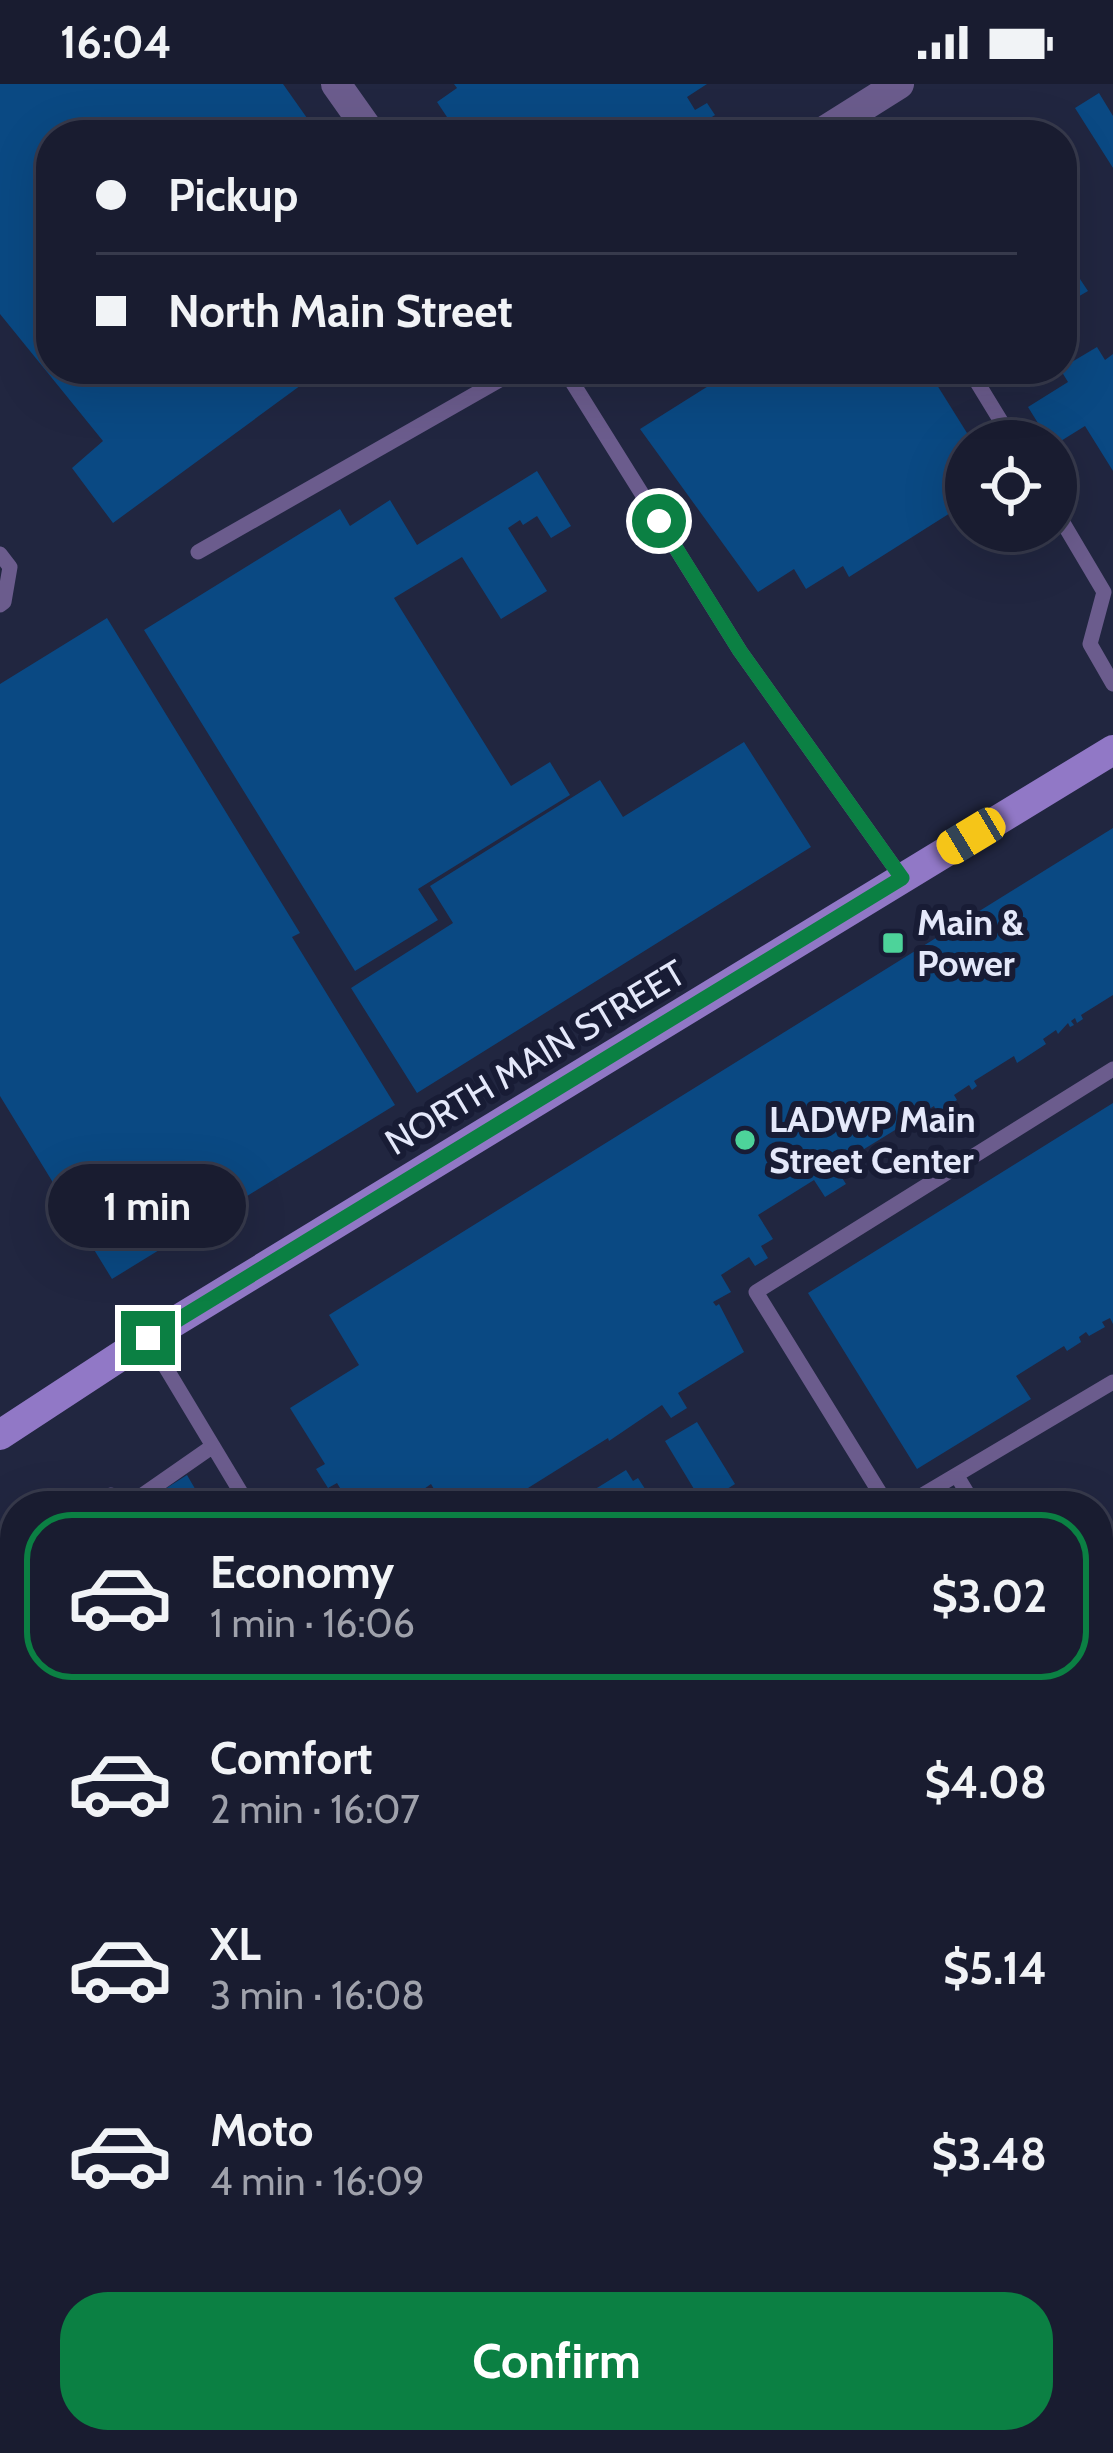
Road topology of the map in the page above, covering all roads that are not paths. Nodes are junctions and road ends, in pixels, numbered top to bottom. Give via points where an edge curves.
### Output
1 (336, 84) edge
2 (899, 84) edge
3 (361, 120) edge
4 (844, 120) edge
5 (493, 384) edge
6 (572, 384) edge
7 (978, 384) edge
8 (1000, 420) edge
9 (1077, 546) edge
10 (198, 552) dead end
11 (0, 554) edge
12 (0, 605) edge
13 (1113, 684) edge
14 (1113, 749) edge
15 (902, 878) junction
16 (1113, 1069) edge
17 (148, 1338) junction
18 (1113, 1382) edge
19 (0, 1435) edge
20 (213, 1446) junction
21 (957, 1476) junction
22 (153, 1491) edge
23 (240, 1491) edge
24 (879, 1491) edge
25 (930, 1491) edge
26 (966, 1491) edge

1 - 3 street
2 - 4 street
5 - 10 lane
6 - 15 lane via 740,651
7 - 8 lane
9 - 13 lane via 1104,592 1090,644
11 - 12 lane via 10,568
14 - 15 main road, NORTH MAIN STREET
15 - 17 main road, NORTH MAIN STREET
16 - 24 lane via 755,1292
17 - 19 main road, NORTH MAIN STREET
17 - 20 lane
18 - 21 lane
20 - 22 lane
20 - 23 lane
21 - 25 lane
21 - 26 lane

